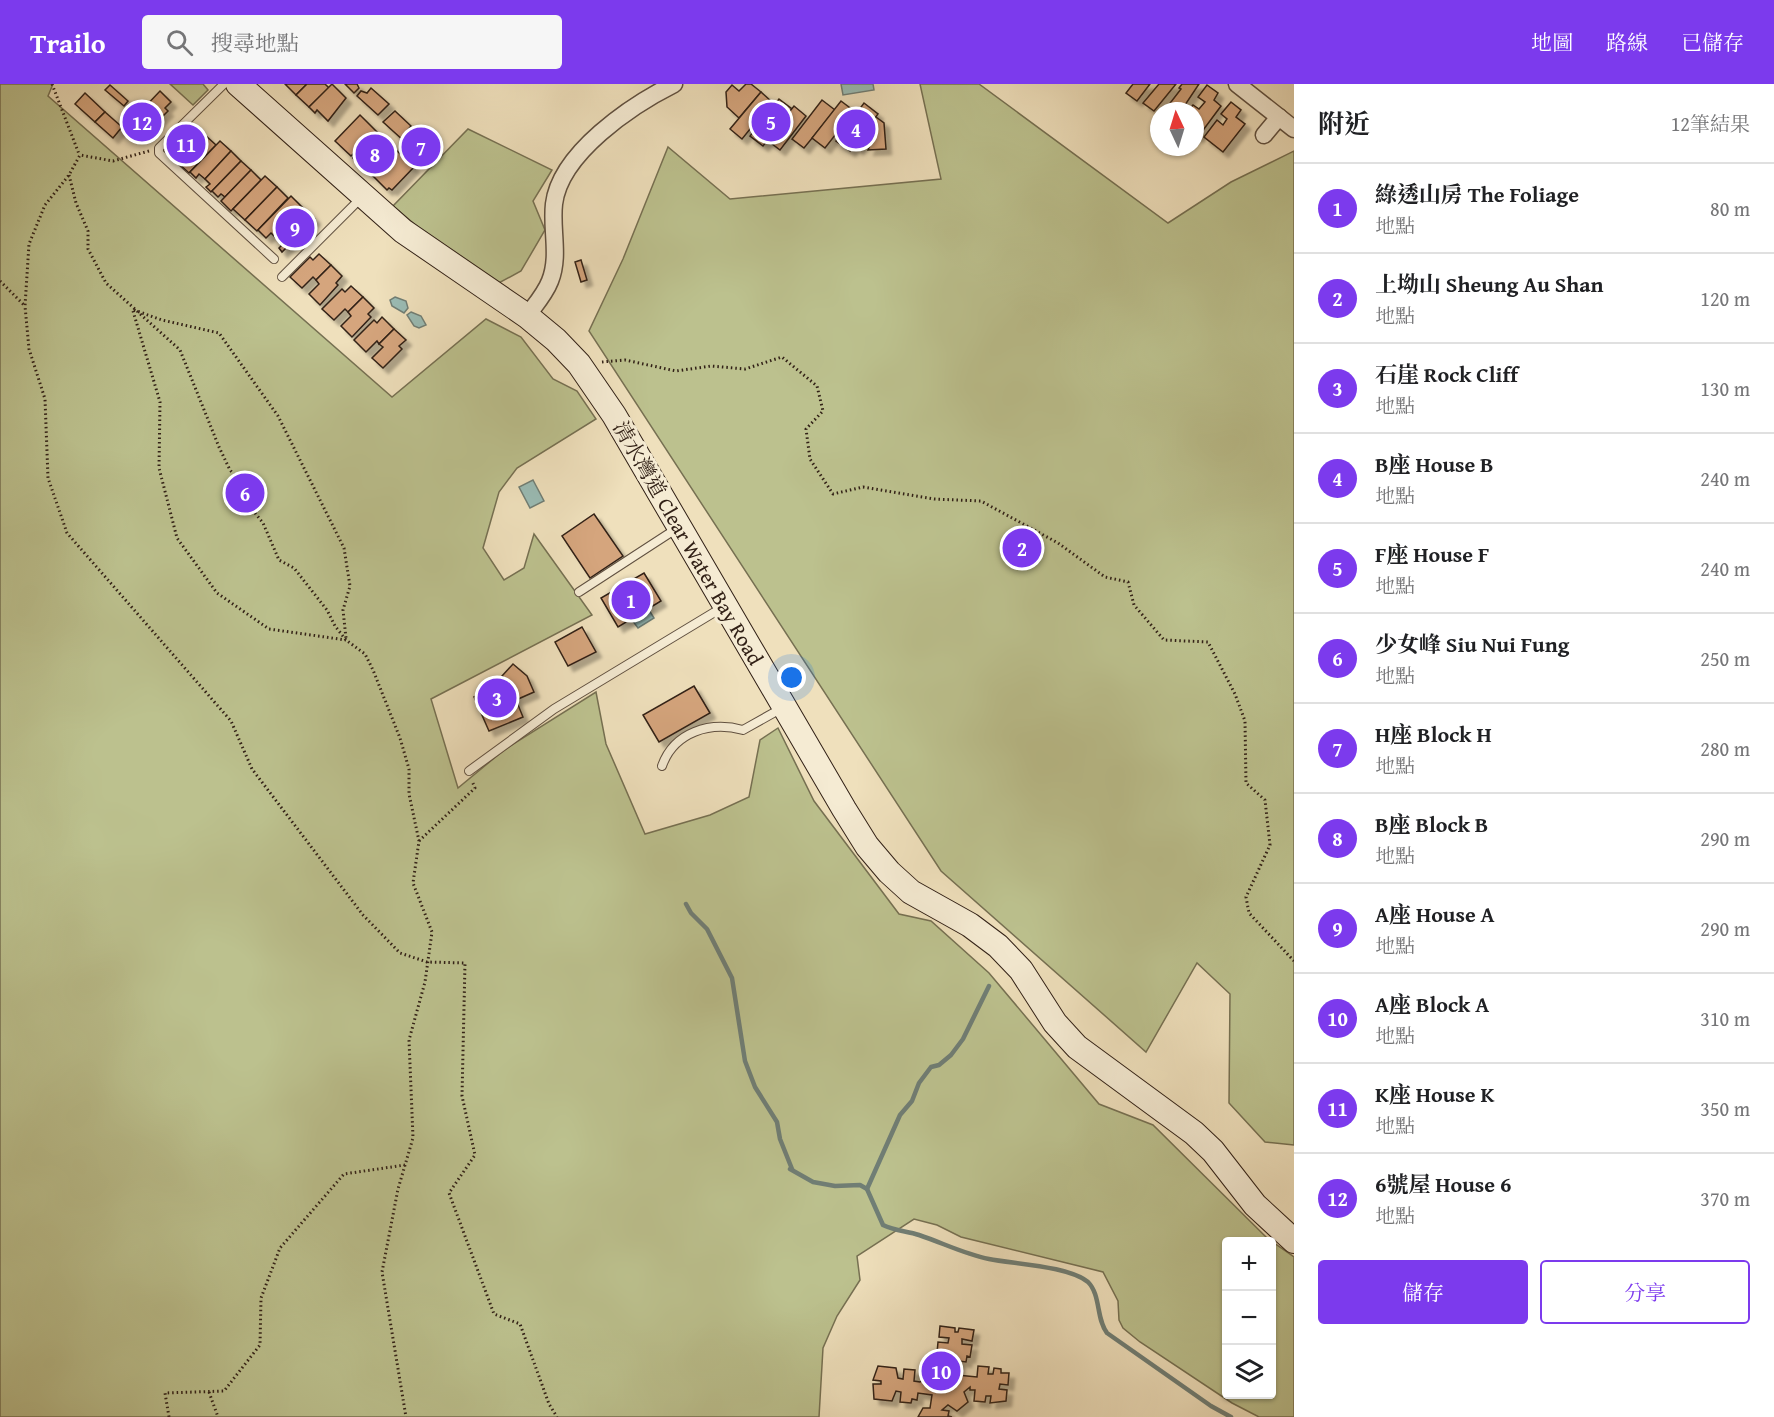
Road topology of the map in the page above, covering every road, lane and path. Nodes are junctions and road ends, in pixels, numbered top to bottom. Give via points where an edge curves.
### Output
1 (52, 84) edge
2 (224, 84) edge
3 (238, 84) edge
4 (653, 84) edge
5 (674, 84) edge
6 (1238, 84) edge
7 (627, 112) junction
8 (1279, 117) junction
9 (1294, 129) edge
10 (1264, 135) dead end
11 (159, 148) junction
12 (80, 155) junction
13 (69, 175) junction
14 (363, 195) junction
15 (274, 259) dead end
16 (282, 277) dead end
17 (0, 281) edge
18 (25, 306) junction
19 (133, 309) junction
20 (527, 316) junction
21 (593, 362) dead end
22 (679, 527) junction
23 (579, 592) dead end
24 (725, 606) junction
25 (346, 640) junction
26 (784, 707) junction
27 (662, 766) dead end
28 (469, 771) joint
29 (419, 841) junction
30 (1294, 961) edge
31 (427, 962) junction
32 (405, 1165) junction
33 (1294, 1241) edge
34 (209, 1392) junction
35 (169, 1417) edge
36 (218, 1417) edge
37 (406, 1417) edge
38 (557, 1417) edge

1 - 12 path
2 - 11 lane
3 - 14 main road, 清水灣道 Clear Water Bay Road
4 - 7 street via 635,94
5 - 7 street
6 - 8 street
7 - 20 street via 580,154 560,181 554,203 553,274
8 - 9 street
8 - 10 street
11 - 12 path via 112,161
11 - 15 lane via 162,158
12 - 13 path
13 - 18 path via 45,205 29,244
13 - 19 path via 88,231 88,249 106,283
14 - 16 lane
14 - 20 main road, 清水灣道 Clear Water Bay Road via 421,245
17 - 18 path
18 - 31 path via 29,349 45,399 48,478 67,533 231,721 252,769 363,915 400,953
19 - 25 path via 180,350 219,447 263,523 279,560 294,568
19 - 25 path via 219,333 278,416 344,548 350,586 343,610
19 - 25 path via 160,402 159,468 177,538 217,593 269,629
20 - 22 main road, 清水灣道 Clear Water Bay Road via 589,376
21 - 30 path via 625,360 676,371 711,366 745,369 782,357 817,386 823,411 806,429 810,459 833,494 863,487 934,499 981,501 1058,543 1105,578 1128,582 1134,605 1164,640 1208,642 1245,721 1246,783 1265,801 1270,845 1249,886 1249,913
22 - 23 lane
22 - 24 main road, 清水灣道 Clear Water Bay Road
24 - 26 main road, 清水灣道 Clear Water Bay Road
24 - 28 lane via 554,709
25 - 29 path via 364,654 373,670 400,738 409,769
26 - 27 lane via 743,730 726,726 690,733 667,752
26 - 33 main road, 清水灣道 Clear Water Bay Road via 856,829 889,872 911,892 970,925 998,946 1021,970 1054,1023 1077,1047 1194,1133 1255,1205
28 - 29 path via 475,788
29 - 31 path via 413,884 432,932
31 - 32 path via 409,1040 413,1138
31 - 38 path via 465,963 462,1096 475,1155 449,1193 494,1314 520,1324
32 - 34 path via 344,1174 294,1231 280,1248 261,1298 260,1345 224,1391
32 - 37 path via 382,1272
34 - 35 path via 165,1393
34 - 36 path

